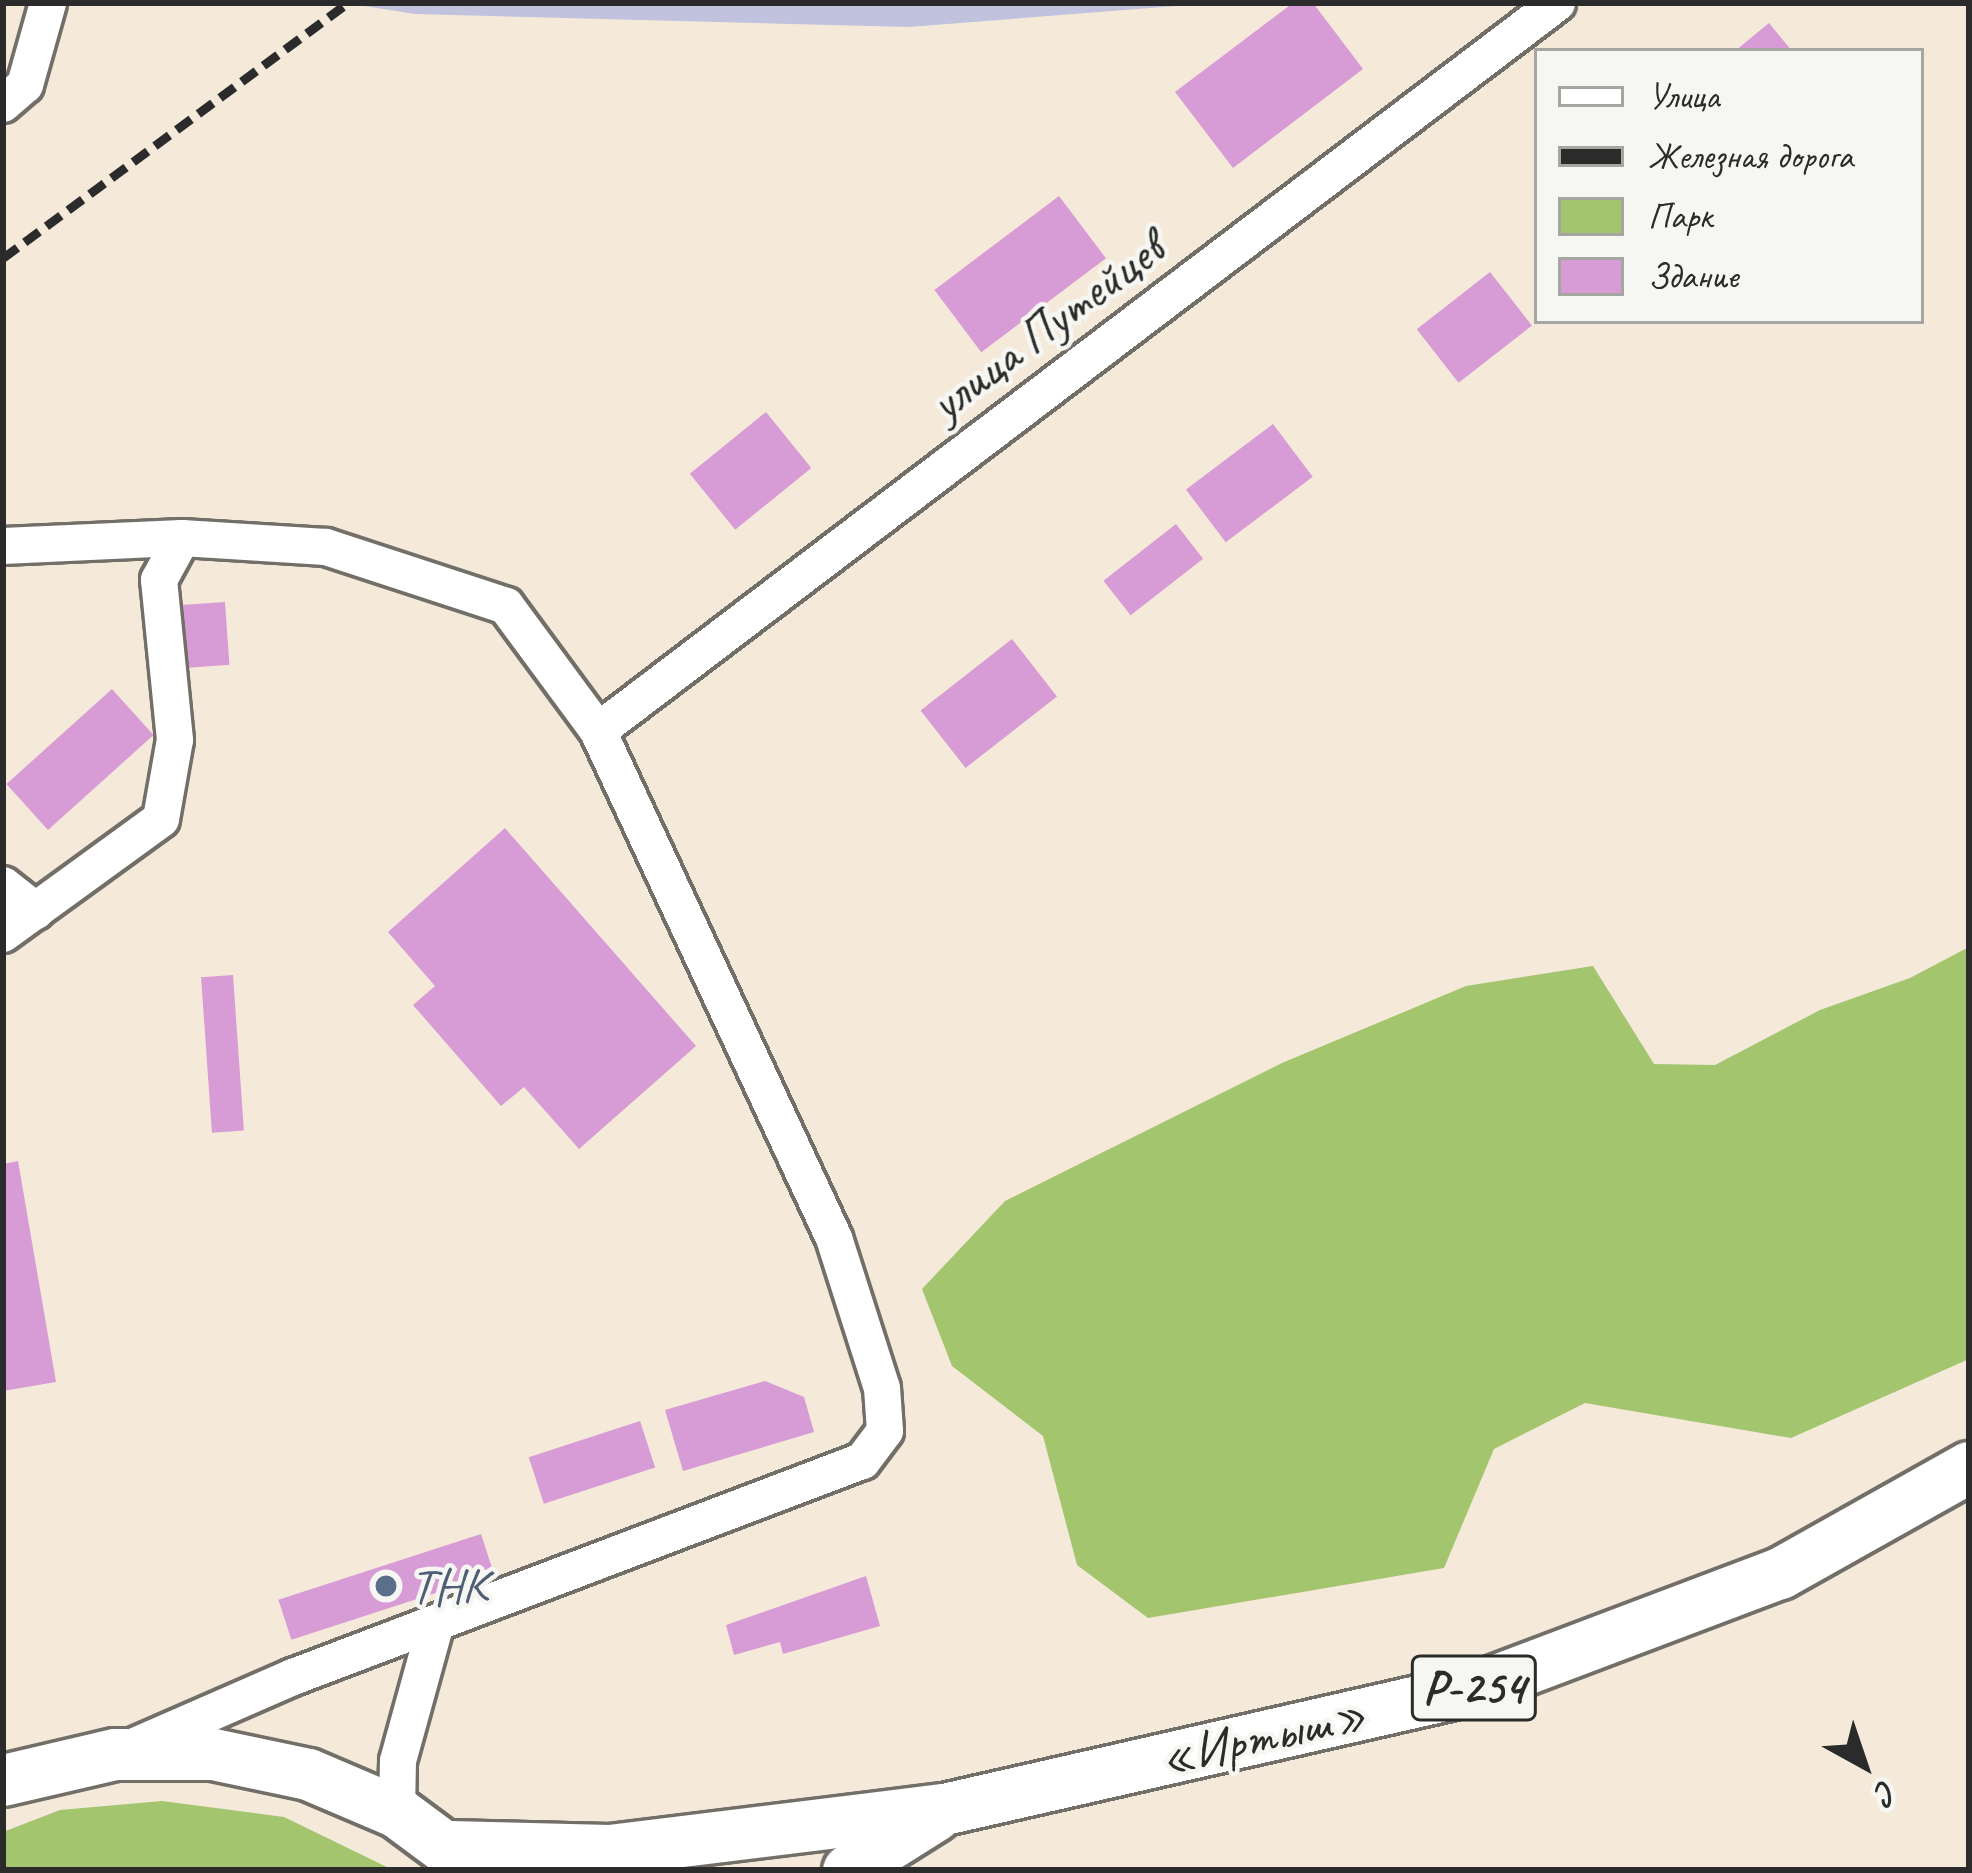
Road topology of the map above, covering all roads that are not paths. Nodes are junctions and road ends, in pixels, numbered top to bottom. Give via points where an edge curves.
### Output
1 (48, 3) edge
2 (1557, 3) edge
3 (3, 104) edge
4 (182, 538) junction
5 (3, 546) edge
6 (598, 731) junction
7 (3, 885) edge
8 (37, 910) junction
9 (3, 934) edge
10 (1969, 1467) edge
11 (436, 1623) junction
12 (115, 1754) junction
13 (3, 1780) edge
14 (944, 1809) junction
15 (397, 1812) junction
16 (462, 1858) edge
17 (848, 1870) edge

1 - 3 street via 25,85
2 - 6 street, улица Путейцев
4 - 5 street
4 - 6 street via 326,547 506,606
4 - 8 street via 159,580 175,740 161,819
6 - 11 street via 834,1238 882,1388 885,1431 862,1461
7 - 8 street
8 - 9 street
10 - 14 highway, «Иртыш» / Р-254 via 1780,1573 1474,1688
11 - 12 street
11 - 15 street via 398,1761
12 - 13 highway
12 - 15 highway via 251,1762 308,1774
14 - 16 highway via 609,1850
14 - 17 highway
15 - 16 highway

